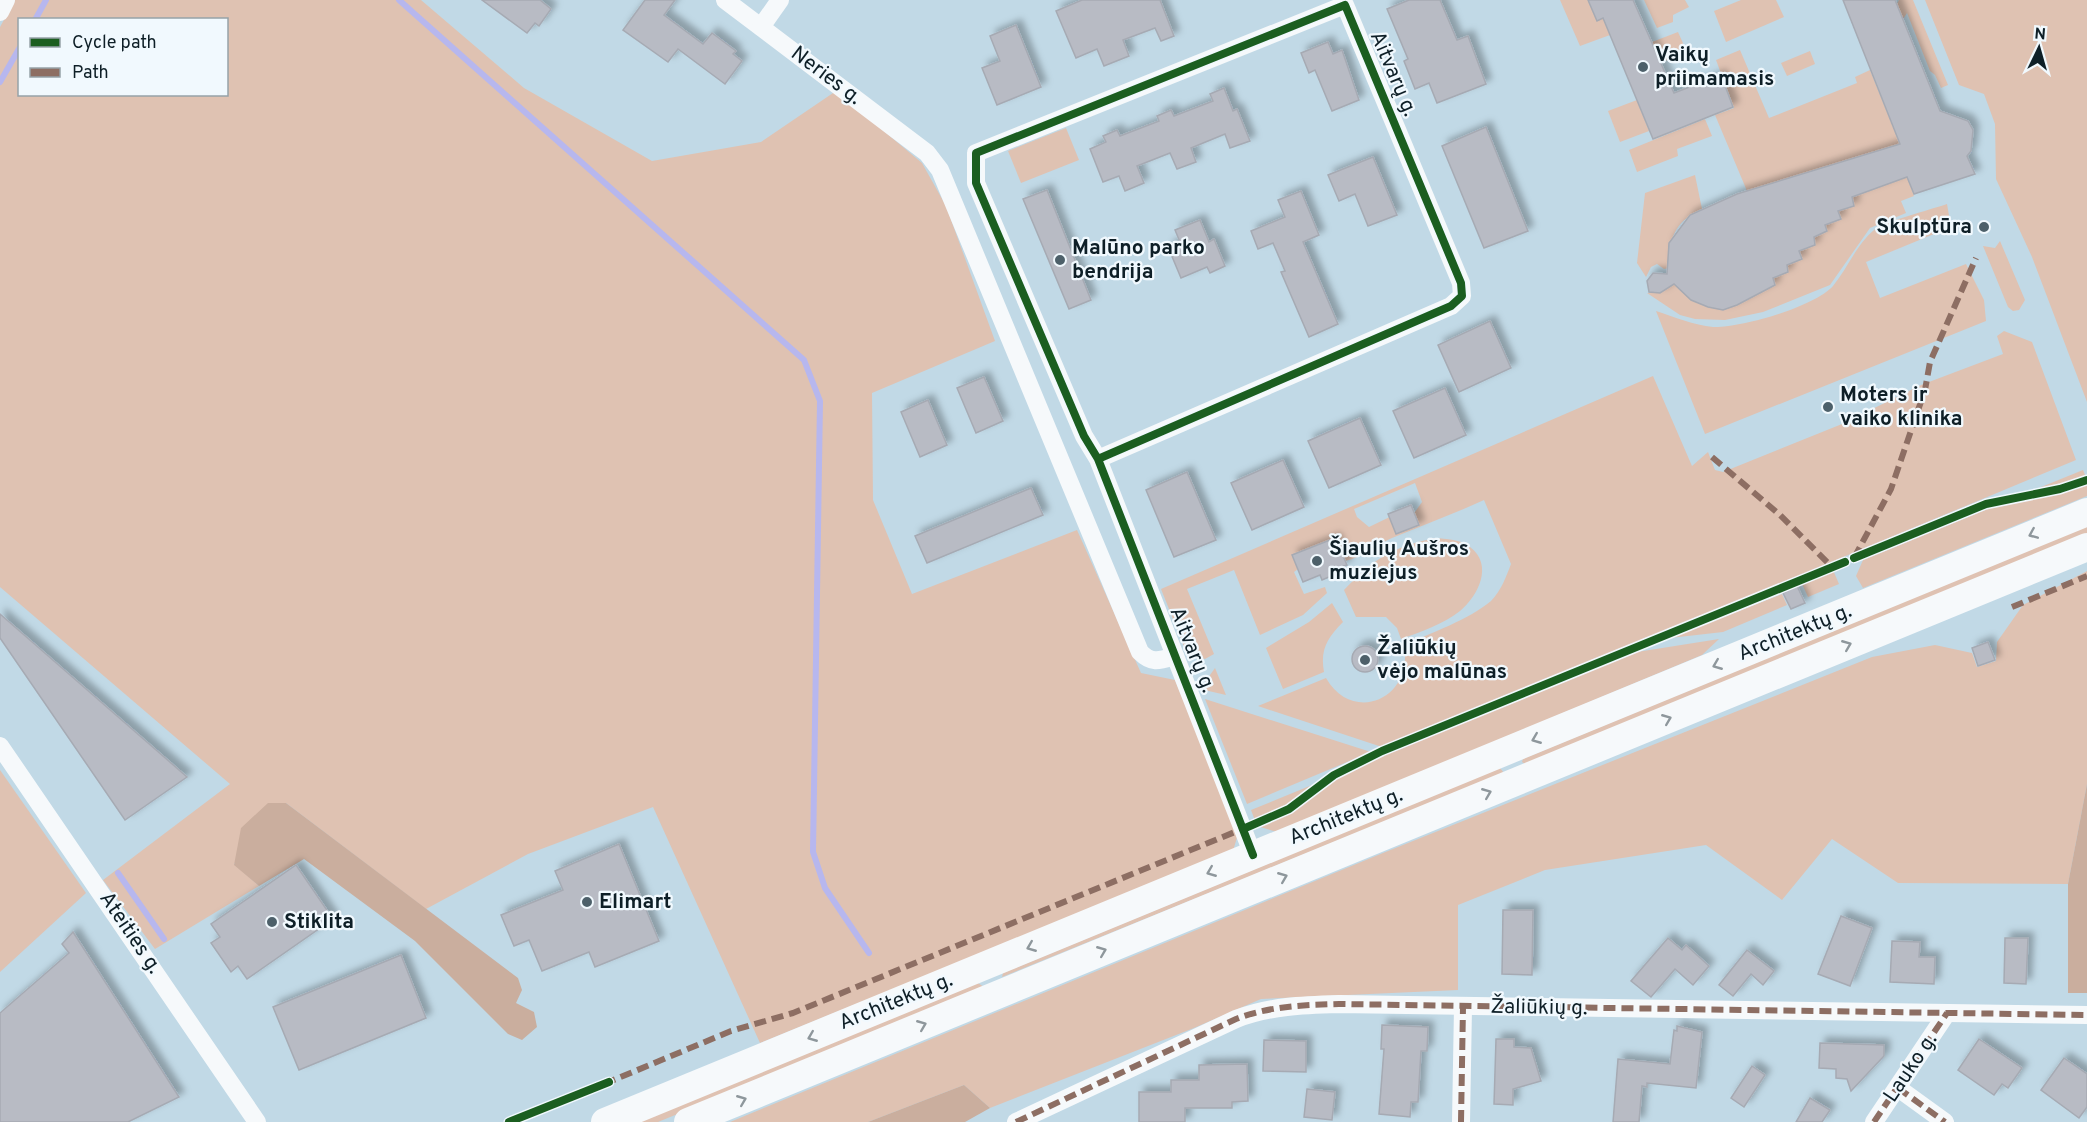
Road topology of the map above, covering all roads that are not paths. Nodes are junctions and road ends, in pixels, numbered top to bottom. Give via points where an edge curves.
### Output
1 (6, 0) edge
2 (725, 0) edge
3 (780, 0) edge
4 (0, 12) edge
5 (761, 27) junction
6 (1098, 459) junction
7 (2087, 512) edge
8 (2087, 547) edge
9 (1175, 657) junction
10 (0, 746) edge
11 (1508, 750) junction
12 (1520, 780) junction
13 (1253, 855) junction
14 (988, 965) junction
15 (1000, 993) junction
16 (1463, 1007) junction
17 (1947, 1013) junction
18 (2087, 1016) edge
19 (1898, 1088) junction
20 (257, 1122) edge
21 (604, 1122) edge
22 (688, 1122) edge
23 (1016, 1122) edge
24 (1461, 1122) edge
25 (1874, 1122) edge
26 (1945, 1122) edge

1 - 4 street
2 - 5 street, Neries g.
3 - 5 street
5 - 9 street, Neries g. via 927,153 940,170 1140,652 1149,661
6 - 6 street, Aitvarų g. via 1451,306 1462,296 1461,284 1345,5 976,153 976,183 1084,436
6 - 9 street, Aitvarų g.
7 -> 11 main road, Architektų g.
12 -> 8 main road, Architektų g.
9 - 13 street, Aitvarų g.
10 - 20 street, Ateities g.
11 - 12 main road
11 - 13 main road, Architektų g.
15 -> 12 main road, Architektų g.
13 -> 14 main road, Architektų g.
14 - 15 main road
14 -> 21 main road, Architektų g.
22 -> 15 main road, Architektų g.
16 - 17 street, Žaliūkių g.
16 - 23 street, Žaliūkių g. via 1339,1004 1261,1010
16 - 24 street
17 - 18 street, Žaliūkių g.
17 - 19 street, Lauko g.
19 - 25 street, Lauko g.
19 - 26 street

